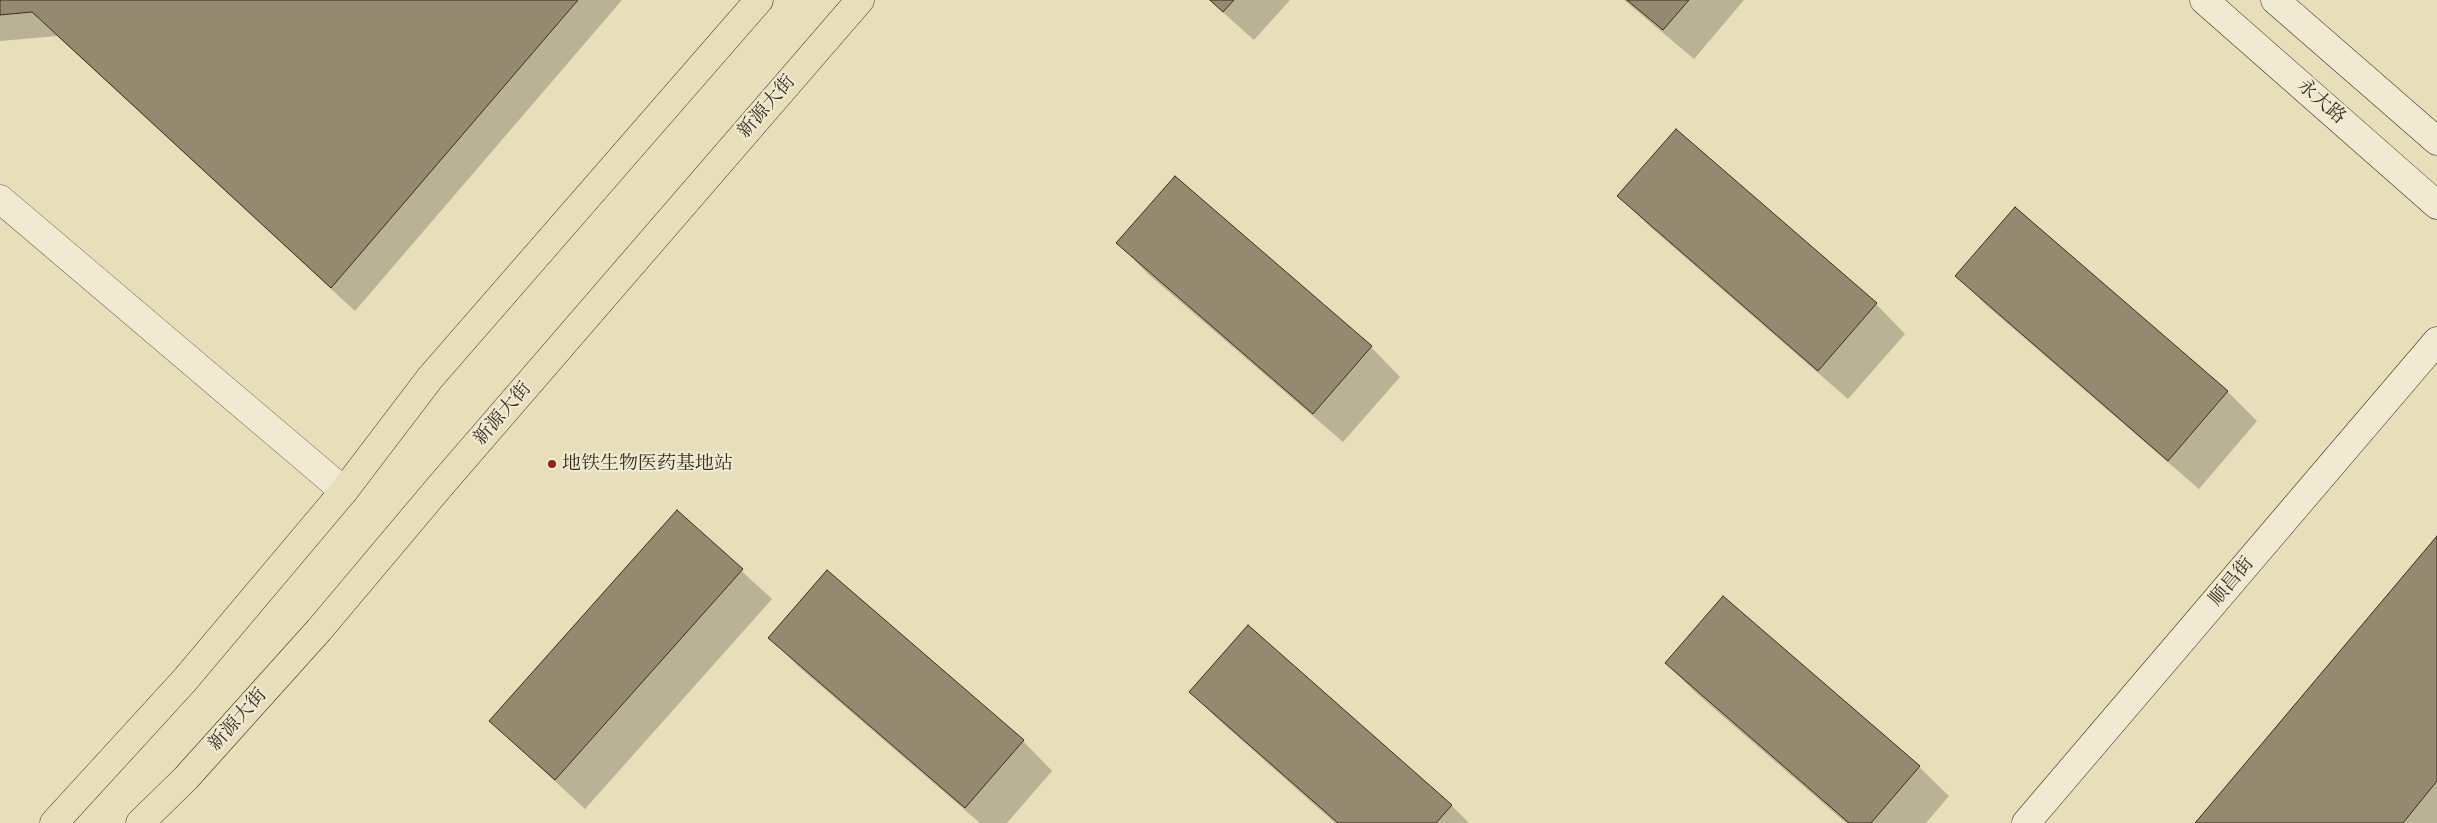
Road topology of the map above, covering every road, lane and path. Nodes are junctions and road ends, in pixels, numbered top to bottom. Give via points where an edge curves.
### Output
1 (759, 0) edge
2 (860, 0) edge
3 (2204, 0) edge
4 (2274, 0) edge
5 (2437, 141) edge
6 (0, 199) edge
7 (2437, 205) edge
8 (2437, 341) edge
9 (344, 491) junction
10 (54, 823) edge
11 (140, 823) edge
12 (2026, 823) edge

1 - 9 main road via 430,378
2 - 11 main road, 新源大街 via 319,630 186,778
3 - 7 street, 永大路
4 - 5 street
6 - 9 street
8 - 12 street, 顺昌街
9 - 10 main road via 184,681

